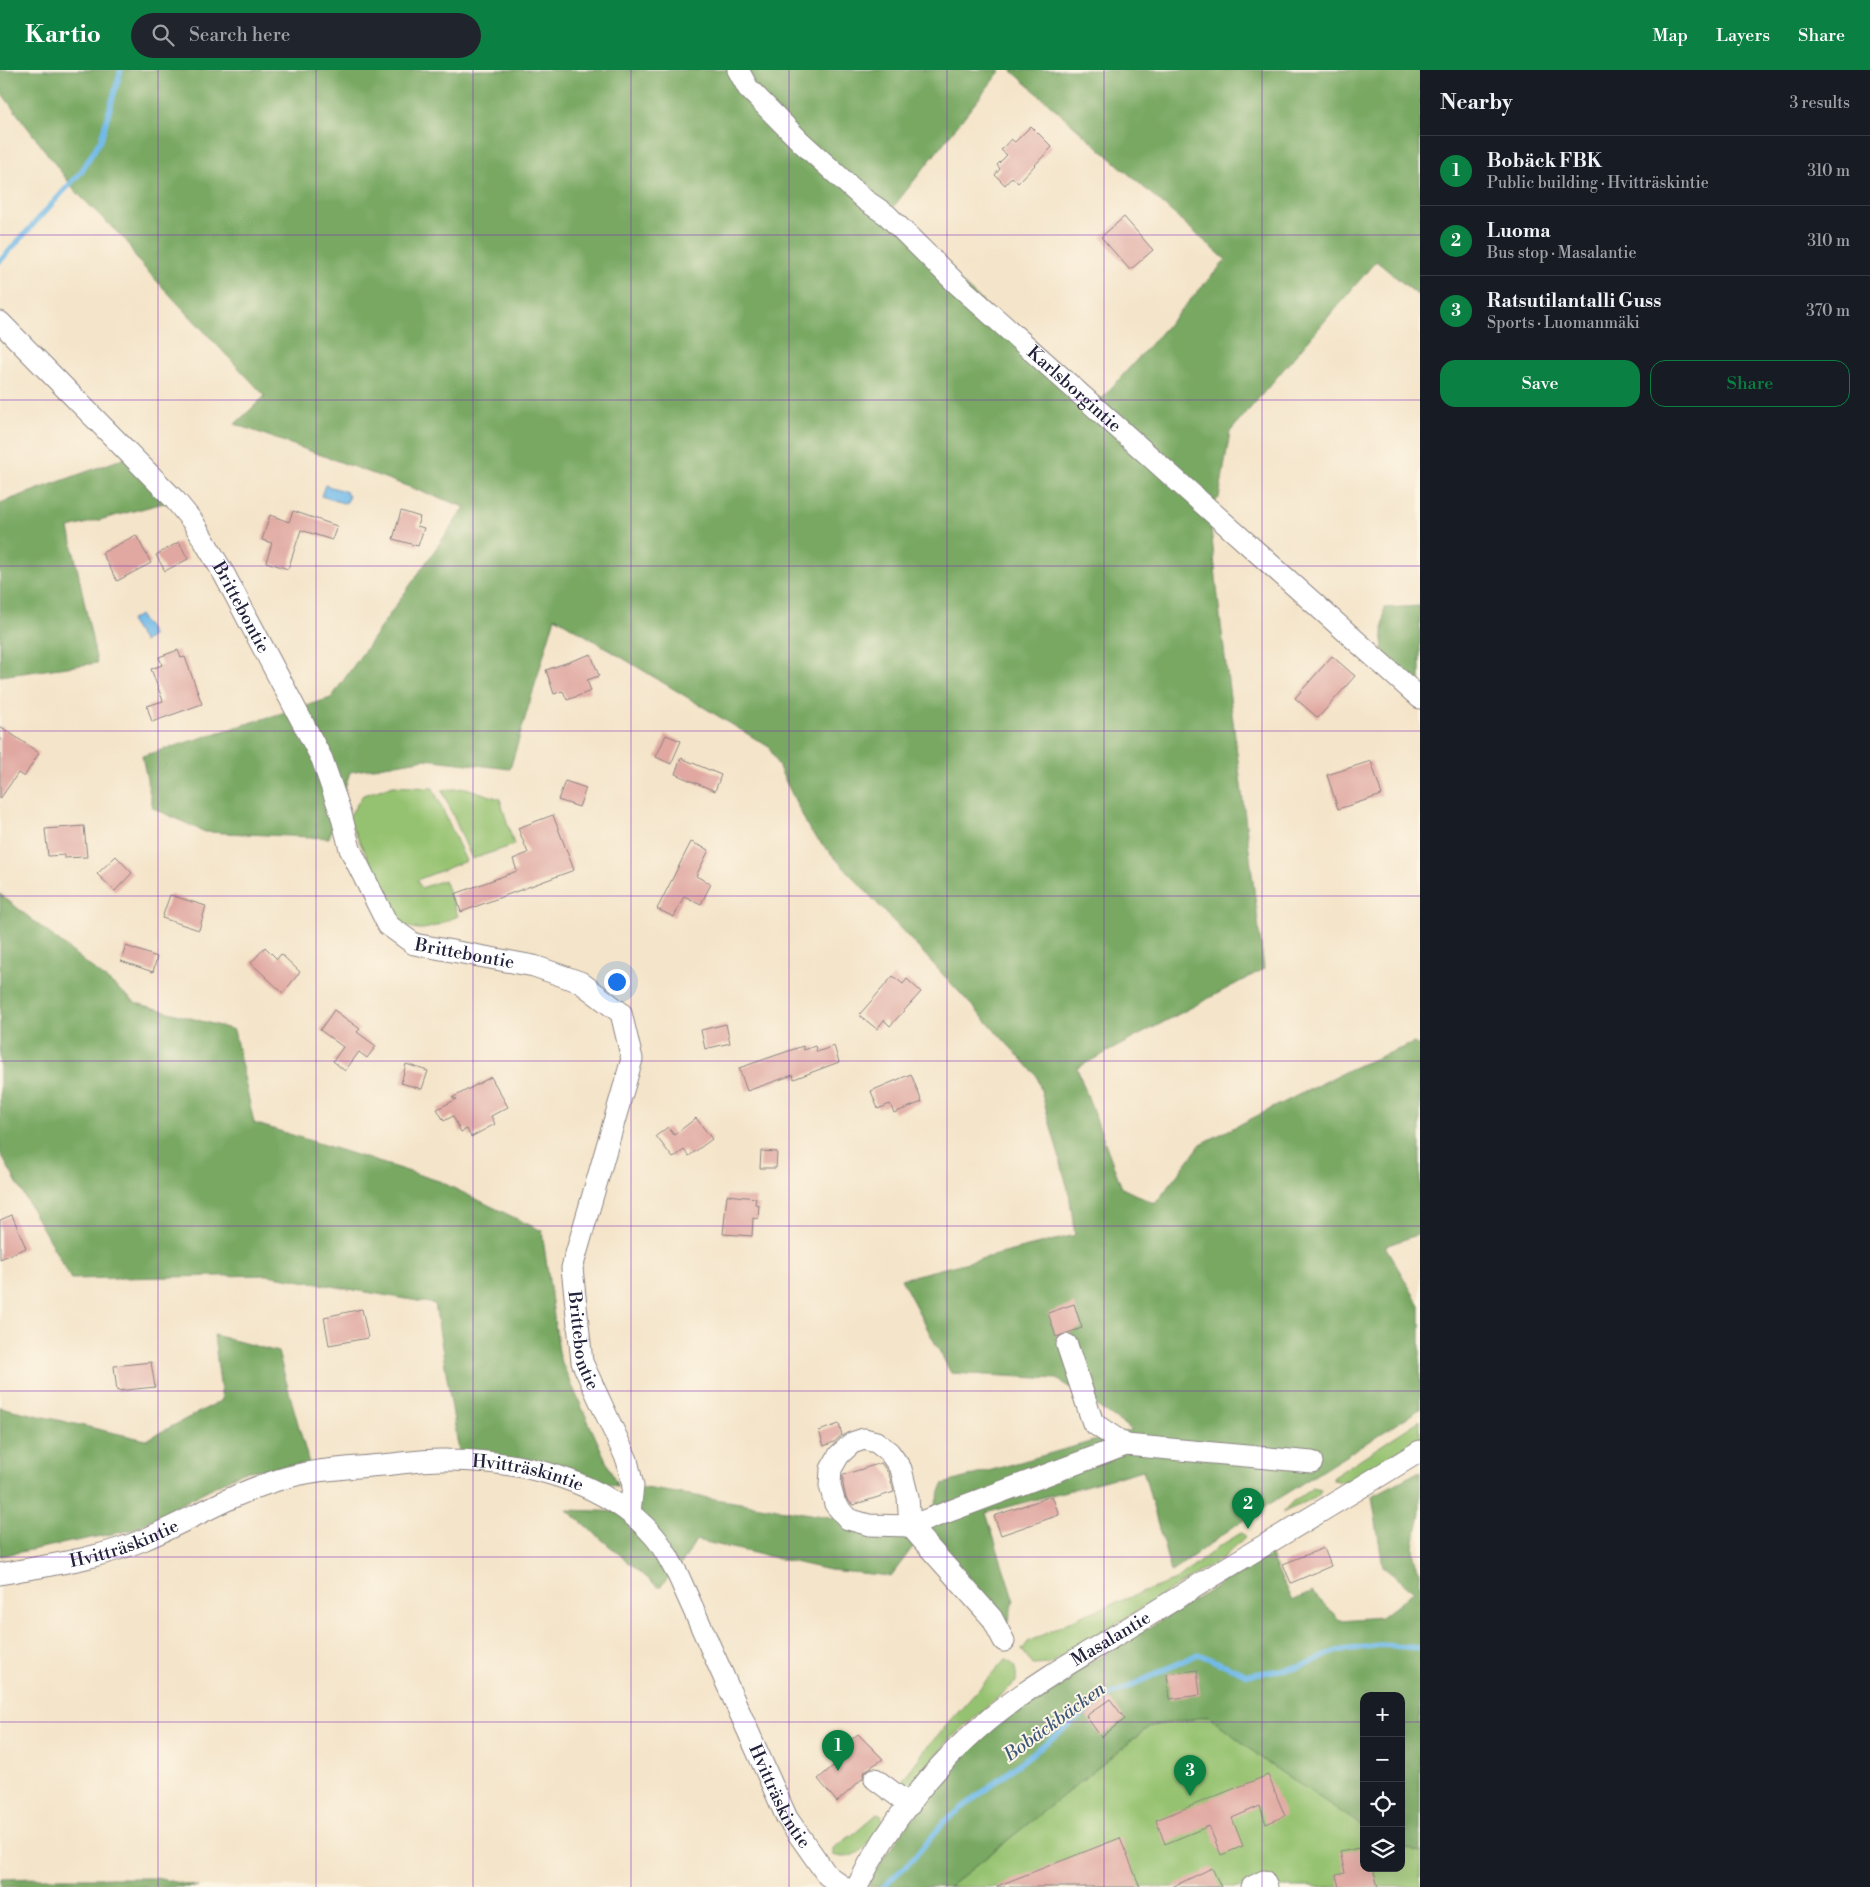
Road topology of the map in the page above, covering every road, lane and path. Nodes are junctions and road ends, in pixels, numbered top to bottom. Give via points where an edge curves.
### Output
1 (738, 70) edge
2 (0, 322) edge
3 (1420, 698) edge
4 (1068, 1345) dead end
5 (1126, 1445) junction
6 (1420, 1451) edge
7 (1312, 1462) dead end
8 (630, 1512) junction
9 (910, 1526) junction
10 (0, 1574) edge
11 (1004, 1641) dead end
12 (875, 1779) dead end
13 (910, 1805) junction
14 (843, 1887) edge
15 (857, 1887) edge
16 (1252, 1887) edge
17 (1267, 1887) edge

1 - 3 street, Karlsborgintie via 748,88 801,142 865,200 887,214 956,283
2 - 8 street, Brittebontie via 193,522 322,759 350,850 388,925 414,944 534,966 580,982 621,1012 632,1059 572,1268 582,1362 627,1460 633,1486
4 - 5 street via 1093,1423
5 - 7 street
5 - 9 street
6 - 13 street, Masalantie via 1253,1550 1017,1698 938,1768
8 - 10 street, Hvitträskintie via 573,1481 534,1469 493,1462 446,1460 322,1470 279,1479 143,1540 97,1555
8 - 14 street, Hvitträskintie via 656,1537 678,1574 787,1818 827,1875
9 - 9 street via 908,1497 901,1469 889,1452 876,1442 864,1439 852,1443 839,1455 831,1470 830,1486 835,1504 848,1519
9 - 11 street via 992,1618
12 - 13 street
13 - 15 street, Masalantie
16 - 17 street via 1264,1881

